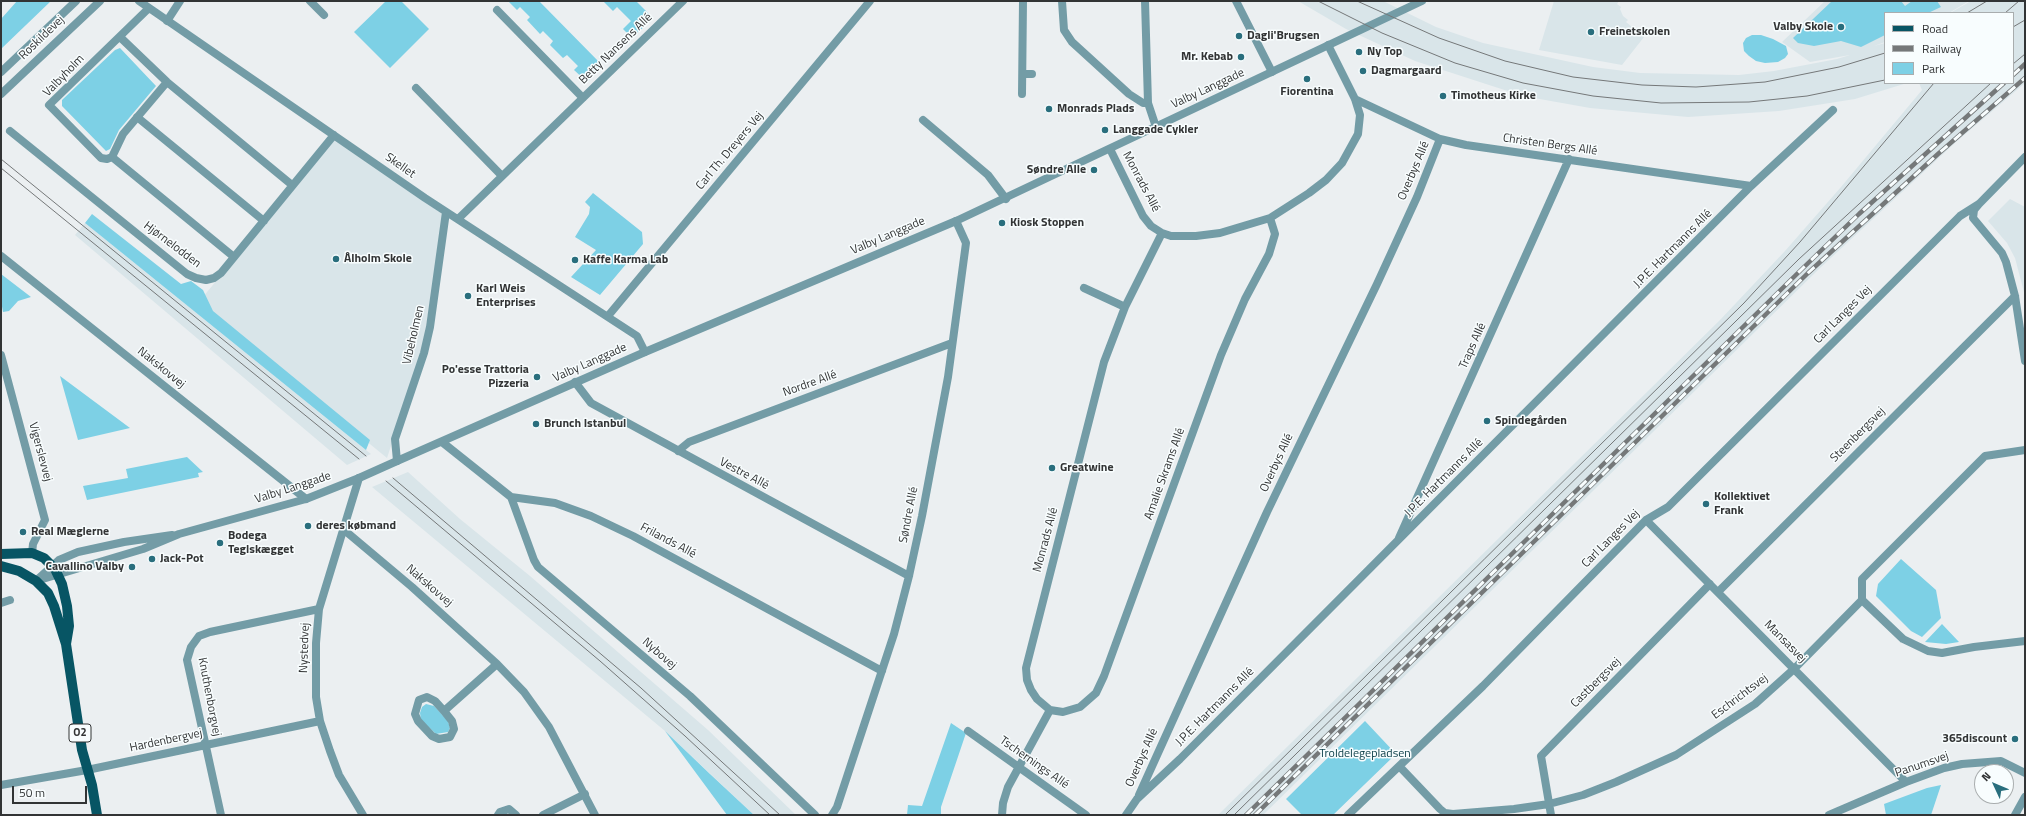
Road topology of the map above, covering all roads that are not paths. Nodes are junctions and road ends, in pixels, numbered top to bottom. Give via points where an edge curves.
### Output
1 (76, 1) edge
2 (100, 1) edge
3 (139, 1) edge
4 (180, 1) edge
5 (310, 1) edge
6 (683, 1) edge
7 (870, 1) edge
8 (1023, 1) edge
9 (1062, 1) edge
10 (1145, 1) edge
11 (1236, 1) edge
12 (1422, 1) edge
13 (149, 8) junction
14 (497, 10) dead end
15 (324, 15) dead end
16 (167, 21) junction
17 (120, 37) junction
18 (1328, 45) junction
19 (1, 72) edge
20 (1272, 72) junction
21 (1023, 74) junction
22 (1032, 74) dead end
23 (167, 82) junction
24 (416, 88) dead end
25 (1, 94) edge
26 (1022, 94) dead end
27 (583, 98) junction
28 (1355, 99) junction
29 (1148, 103) junction
30 (1833, 110) dead end
31 (138, 117) junction
32 (923, 120) dead end
33 (1156, 127) junction
34 (10, 131) dead end
35 (334, 135) junction
36 (1440, 140) junction
37 (1110, 149) junction
38 (112, 156) junction
39 (2025, 157) edge
40 (1569, 159) junction
41 (502, 176) junction
42 (292, 186) junction
43 (1751, 186) junction
44 (1006, 199) junction
45 (1979, 204) junction
46 (446, 212) junction
47 (1270, 218) junction
48 (458, 219) junction
49 (264, 221) junction
50 (956, 221) junction
51 (1162, 233) junction
52 (1, 256) edge
53 (234, 257) junction
54 (1084, 288) dead end
55 (2015, 296) junction
56 (1125, 307) junction
57 (608, 316) junction
58 (952, 343) junction
59 (645, 352) junction
60 (1, 355) edge
61 (2025, 361) edge
62 (575, 382) junction
63 (442, 442) junction
64 (2025, 450) edge
65 (678, 451) junction
66 (397, 461) junction
67 (359, 478) junction
68 (512, 497) junction
69 (306, 499) junction
70 (1646, 520) junction
71 (343, 529) junction
72 (179, 534) junction
73 (1397, 542) junction
74 (32, 553) junction
75 (1, 554) edge
76 (1, 566) edge
77 (54, 570) junction
78 (909, 576) junction
79 (36, 581) junction
80 (1710, 584) junction
81 (1718, 592) junction
82 (10, 600) dead end
83 (1862, 600) junction
84 (1, 603) edge
85 (320, 609) junction
86 (2025, 641) edge
87 (66, 644) junction
88 (498, 664) junction
89 (1794, 669) junction
90 (882, 671) junction
91 (1050, 710) junction
92 (444, 711) junction
93 (320, 721) junction
94 (968, 731) dead end
95 (206, 745) junction
96 (1018, 767) junction
97 (1400, 767) junction
98 (87, 770) junction
99 (2025, 773) edge
100 (1906, 782) junction
101 (1, 785) edge
102 (585, 794) junction
103 (2025, 797) edge
104 (1137, 799) junction
105 (1549, 804) junction
106 (97, 815) edge
107 (221, 815) edge
108 (363, 815) edge
109 (498, 815) edge
110 (516, 815) edge
111 (543, 815) edge
112 (595, 815) edge
113 (815, 815) edge
114 (832, 815) edge
115 (1002, 815) edge
116 (1086, 815) edge
117 (1126, 815) edge
118 (1348, 815) edge
119 (1551, 815) edge
120 (1829, 815) edge
121 (2015, 815) edge

1 - 19 street, Roskildevej
2 - 25 street, Roskildevej
3 - 13 street, Skellet
4 - 16 street
5 - 15 street
6 - 27 street, Betty Nansens Allé
7 - 57 street, Carl Th. Dreyers Vej
8 - 21 street
9 - 29 street via 1064,30 1072,42 1129,94 1143,103
10 - 29 street
11 - 20 street
12 - 18 street, Valby Langgade
13 - 16 street, Skellet
13 - 17 street, Valbyholm
14 - 27 street, Betty Nansens Allé
16 - 35 street, Skellet
17 - 23 street
17 - 38 street, Valbyholm via 49,105 101,158 107,159
18 - 20 street, Valby Langgade
18 - 28 street
20 - 33 street, Valby Langgade
21 - 22 street
21 - 26 street
23 - 31 street
23 - 42 street
24 - 41 street
27 - 41 street, Betty Nansens Allé
28 - 36 street, Christen Bergs Allé
28 - 47 street via 1360,115 1358,134 1342,162 1326,180
29 - 33 street
30 - 43 street, J.P.E. Hartmanns Allé
31 - 38 street via 123,134
31 - 49 street
32 - 44 street via 988,175
33 - 37 street, Valby Langgade
34 - 53 street, Hjørnelodden via 186,274 196,278 214,278
35 - 42 street, Hjørnelodden
35 - 46 street, Skellet
36 - 40 street, Christen Bergs Allé
36 - 104 street, Overbys Allé via 1395,245 1267,512
37 - 44 street, Valby Langgade
37 - 51 street, Monrads Allé via 1143,216 1151,226
38 - 53 street, Valbyholm
39 - 45 street, Carl Langes Vej
40 - 43 street, Christen Bergs Allé
40 - 73 street, Traps Allé
41 - 48 street, Betty Nansens Allé
42 - 49 street, Hjørnelodden
43 - 73 street, J.P.E. Hartmanns Allé
44 - 50 street, Valby Langgade
45 - 55 street via 1974,210 1973,218 2002,253
45 - 70 street, Carl Langes Vej via 1960,216 1668,507
46 - 48 street, Skellet
46 - 66 street, Vibeholmen via 430,327 424,353 395,439
47 - 51 street via 1220,233 1196,236 1171,236
47 - 91 street, Amalie Skrams Allé via 1275,234 1269,254 1245,299 1221,355 1096,693 1080,707 1063,712
48 - 57 street, Skellet
49 - 53 street, Hjørnelodden
50 - 58 street, Søndre Allé via 966,243
50 - 59 street, Valby Langgade
51 - 56 street, Monrads Allé
52 - 69 street, Nakskovvej
54 - 56 street
55 - 61 street
55 - 81 street, Steenbergsvej
56 - 91 street, Monrads Allé via 1104,362 1028,656 1026,668 1030,690
57 - 59 street, Skellet via 637,336
58 - 65 street, Nordre Allé via 689,442
58 - 78 street, Søndre Allé via 948,378
59 - 62 street, Valby Langgade
60 - 74 street, Vigerslevvej via 45,520 33,544
62 - 63 street, Valby Langgade
62 - 65 street, Vestre Allé via 590,403
63 - 66 street, Valby Langgade
63 - 68 street
64 - 83 street via 1985,456 1862,579
65 - 78 street, Vestre Allé
66 - 67 street, Valby Langgade, bridge
67 - 69 street, Valby Langgade
67 - 71 street, Nystedvej
68 - 90 street, Frilands Allé via 555,503 633,536
68 - 113 street, Nybovej via 538,567 690,696
69 - 72 street, Valby Langgade
70 - 80 street, Mansasvej
70 - 97 street, Carl Langes Vej
71 - 85 street, Nystedvej
71 - 88 street, Nakskovvej
72 - 77 street, Valby Langgade via 143,549
72 - 77 street, Valby Langgade via 83,550 67,556
73 - 104 street, J.P.E. Hartmanns Allé via 1186,754
74 - 75 main road
74 - 77 main road via 44,558
76 - 79 main road, O2 via 19,571
77 - 79 street
77 - 87 main road, O2 via 62,584 68,616
78 - 90 street, Søndre Allé
79 - 87 main road, O2 via 48,593
80 - 81 street, Mansasvej
80 - 105 street, Castbergsvej via 1541,756
81 - 89 street, Mansasvej
82 - 84 street
83 - 86 street via 1903,639 1916,647 1942,653 1974,646
83 - 89 street, Eschrichtsvej
85 - 93 street, Nystedvej via 316,643 316,697
85 - 95 street, Knuthenborgvej via 199,636 191,646 187,660
87 - 98 main road, O2
88 - 92 street
88 - 102 street, Nakskovvej via 524,692 549,727
89 - 100 street, Mansasvej
89 - 105 street, Eschrichtsvej via 1755,704 1676,755 1583,795
90 - 114 street, Søndre Allé via 837,807
91 - 96 street
92 - 92 street via 427,697 419,700 415,714 432,736 440,739 450,737 454,729 452,721
93 - 95 street, Hardenbergvej
93 - 108 street, Nystedvej via 339,775
94 - 96 street, Tschernings Allé
95 - 98 street, Hardenbergvej
95 - 107 street, Knuthenborgvej
96 - 115 street via 1005,797
96 - 116 street, Tschernings Allé
97 - 105 street, Eschrichtsvej via 1445,813 1486,812
97 - 118 street, Carl Langes Vej
98 - 101 street, Hardenbergvej
98 - 106 main road, O2
99 - 100 street, Panumsvej via 2000,761 1979,762 1944,768
100 - 120 street, Panumsvej
102 - 111 street
102 - 112 street, Nakskovvej
103 - 121 street
104 - 117 street, J.P.E. Hartmanns Allé
105 - 119 street, Castbergsvej
109 - 110 street via 509,809

